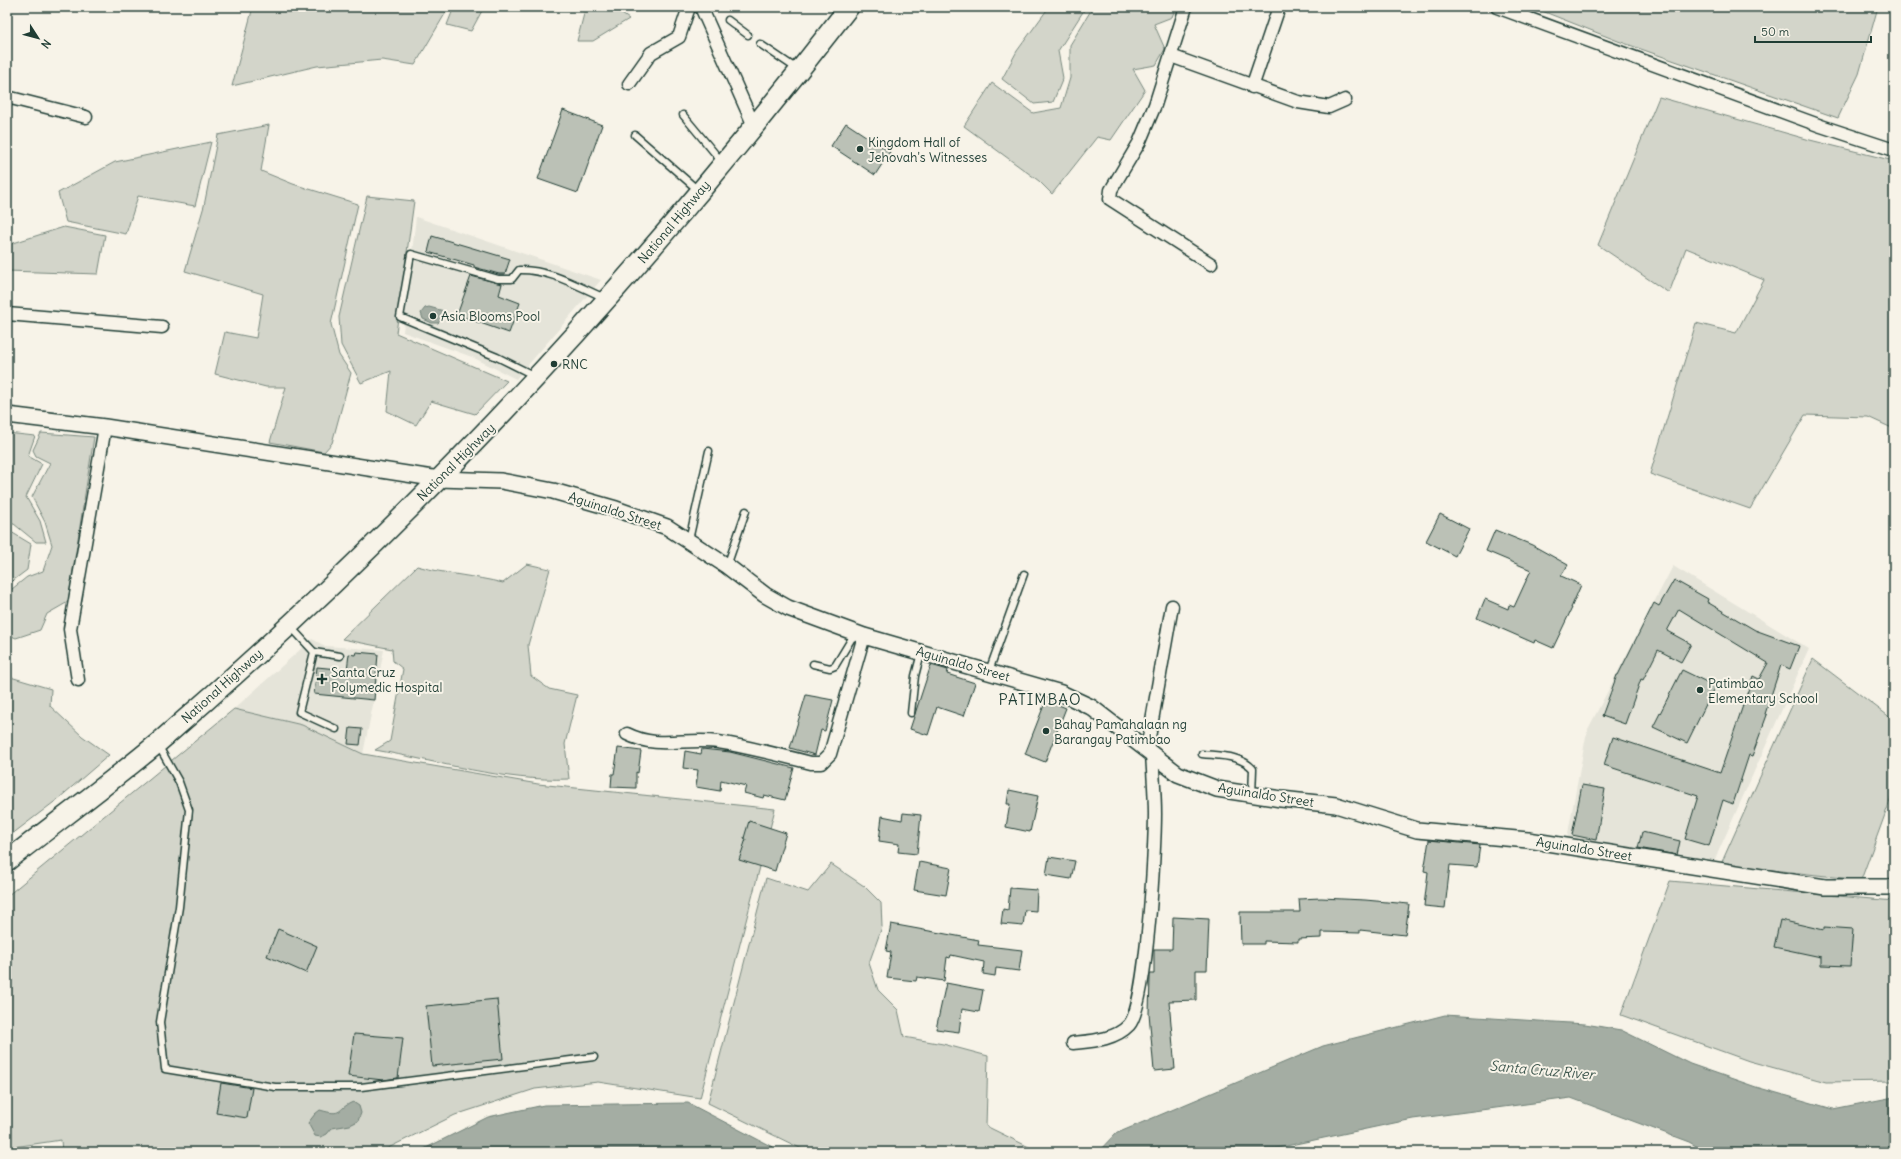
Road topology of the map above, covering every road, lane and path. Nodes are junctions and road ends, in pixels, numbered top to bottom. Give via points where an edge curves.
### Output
1 (689, 7) edge
2 (701, 7) edge
3 (849, 7) edge
4 (1186, 7) edge
5 (1278, 7) edge
6 (1497, 7) edge
7 (728, 20) dead end
8 (748, 35) dead end
9 (760, 44) dead end
10 (1171, 56) junction
11 (800, 70) junction
12 (629, 84) dead end
13 (1252, 87) junction
14 (8, 100) edge
15 (1345, 100) dead end
16 (683, 115) dead end
17 (86, 117) dead end
18 (754, 126) junction
19 (635, 135) dead end
20 (1894, 150) edge
21 (723, 164) junction
22 (700, 192) junction
23 (1211, 264) dead end
24 (608, 300) junction
25 (7, 314) edge
26 (162, 327) dead end
27 (536, 377) junction
28 (7, 415) edge
29 (105, 427) junction
30 (709, 451) dead end
31 (439, 479) junction
32 (746, 511) dead end
33 (688, 542) junction
34 (727, 566) junction
35 (1024, 574) dead end
36 (1172, 606) dead end
37 (289, 625) junction
38 (859, 634) junction
39 (314, 652) junction
40 (921, 653) junction
41 (340, 656) dead end
42 (813, 664) dead end
43 (989, 671) junction
44 (78, 680) dead end
45 (911, 713) dead end
46 (336, 729) dead end
47 (627, 734) dead end
48 (157, 743) junction
49 (1149, 751) junction
50 (1202, 754) dead end
51 (1252, 795) junction
52 (7, 861) edge
53 (1894, 887) edge
54 (1073, 1043) dead end
55 (594, 1057) dead end

1 - 12 street via 679,37 650,53
2 - 18 street
3 - 11 main road, National Highway
4 - 10 street
5 - 13 street
6 - 20 street via 1820,126
7 - 8 lane
9 - 11 lane
10 - 13 street
10 - 23 street via 1139,143 1111,190 1110,199
11 - 18 main road, National Highway
13 - 15 street via 1298,102 1329,107
14 - 17 street
16 - 21 lane
18 - 21 main road, National Highway
19 - 22 lane
21 - 22 main road, National Highway
22 - 24 main road, National Highway
24 - 27 main road, National Highway
24 - 27 lane via 555,276 531,270 518,270 512,279 498,279 411,254 400,317 497,357
25 - 26 street
27 - 31 main road, National Highway
28 - 29 street, Aguinaldo Street
29 - 31 street, Aguinaldo Street
29 - 44 street via 70,630
30 - 33 lane
31 - 33 street, Aguinaldo Street via 500,481 553,491 667,527
31 - 37 main road, National Highway
32 - 34 lane
33 - 34 street, Aguinaldo Street
34 - 38 street, Aguinaldo Street via 765,595 788,608
35 - 43 lane
36 - 49 street
37 - 39 lane
37 - 48 main road, National Highway
38 - 40 street, Aguinaldo Street
38 - 42 lane via 835,666 830,668
38 - 47 street via 830,754 821,763 717,742 657,744 638,740
39 - 41 lane
39 - 46 lane via 299,712
40 - 43 street, Aguinaldo Street
40 - 45 lane
43 - 49 street, Aguinaldo Street via 1061,693 1091,707
48 - 52 main road, National Highway
48 - 55 lane via 179,782 189,810 179,907 160,1022 165,1068 274,1087 361,1087
49 - 51 street, Aguinaldo Street via 1178,774 1217,789
49 - 54 street via 1155,814 1150,915 1137,1004 1130,1024 1108,1038
50 - 51 lane via 1236,758 1247,762 1253,769
51 - 53 street, Aguinaldo Street via 1336,805 1418,830 1528,840 1826,887

